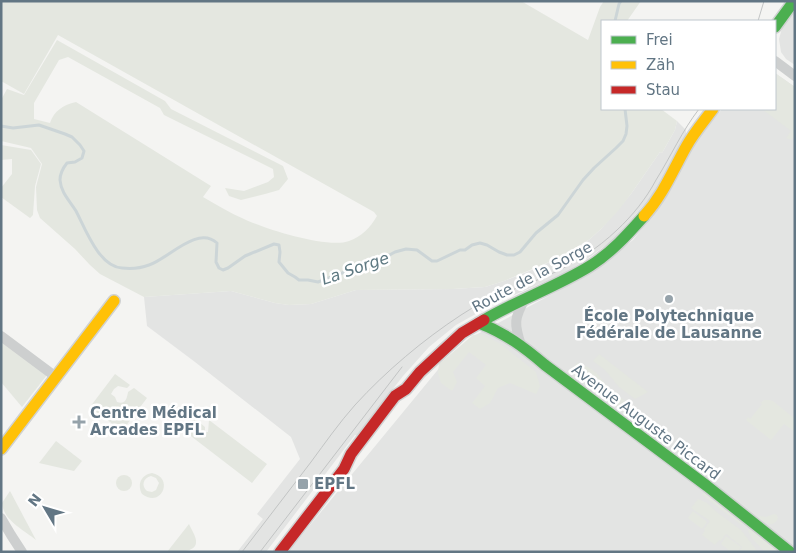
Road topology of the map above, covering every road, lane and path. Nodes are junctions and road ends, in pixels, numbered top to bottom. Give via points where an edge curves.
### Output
1 (794, 1) edge
2 (776, 26) edge
3 (776, 62) edge
4 (795, 76) edge
5 (712, 110) edge
6 (525, 298) junction
7 (114, 300) dead end
8 (479, 323) junction
9 (1, 336) edge
10 (521, 345) junction
11 (56, 377) junction
12 (1, 449) edge
13 (1, 518) edge
14 (22, 552) edge
15 (280, 552) edge
16 (790, 552) edge

1 - 2 street
3 - 4 street
5 - 6 street, Route de la Sorge via 687,145 665,188 628,234 592,265
6 - 8 street, Route de la Sorge
6 - 10 street via 515,319
7 - 11 street
8 - 10 street, Avenue Auguste Piccard via 496,329
8 - 15 street, Route de la Sorge via 462,333 420,372 357,458 344,469
9 - 11 street
10 - 16 street, Avenue Auguste Piccard
11 - 12 street
13 - 14 street

